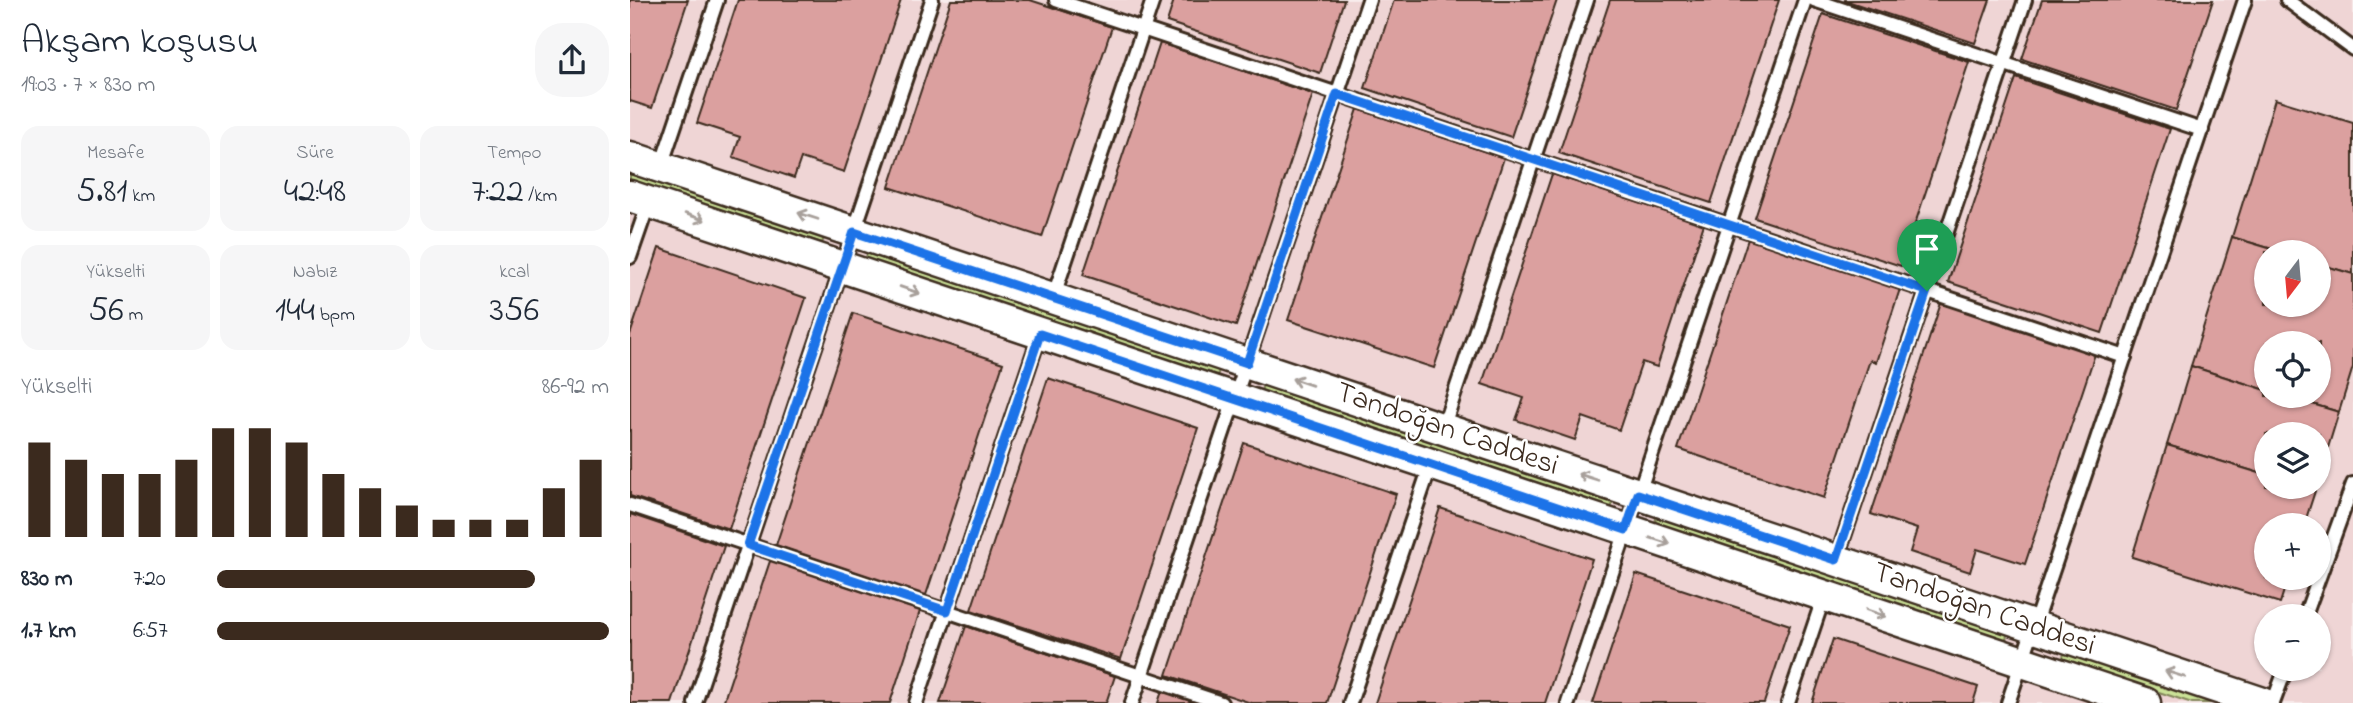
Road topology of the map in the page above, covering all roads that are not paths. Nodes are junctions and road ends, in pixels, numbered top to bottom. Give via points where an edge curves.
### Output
1 (717, 0) edge
2 (932, 0) edge
3 (1056, 0) edge
4 (1153, 0) edge
5 (1369, 0) edge
6 (1587, 0) edge
7 (1805, 0) edge
8 (1814, 0) edge
9 (2025, 0) edge
10 (2245, 0) edge
11 (2287, 0) edge
12 (1143, 29) junction
13 (2353, 49) edge
14 (2003, 64) junction
15 (1337, 94) junction
16 (2202, 130) junction
17 (630, 157) edge
18 (1533, 160) junction
19 (661, 167) junction
20 (639, 199) edge
21 (1729, 225) junction
22 (854, 232) junction
23 (630, 257) edge
24 (842, 267) junction
25 (1927, 291) junction
26 (1052, 298) junction
27 (1040, 334) junction
28 (2125, 357) junction
29 (1247, 363) junction
30 (1235, 398) junction
31 (1443, 429) junction
32 (1431, 464) junction
33 (2353, 484) edge
34 (1638, 494) junction
35 (630, 505) edge
36 (1626, 530) junction
37 (748, 545) junction
38 (1836, 560) junction
39 (1824, 595) junction
40 (2309, 604) edge
41 (947, 611) junction
42 (2034, 627) junction
43 (2022, 662) junction
44 (1141, 676) junction
45 (2281, 681) edge
46 (695, 703) edge
47 (916, 703) edge
48 (1132, 703) edge
49 (1221, 703) edge
50 (1350, 703) edge
51 (1568, 703) edge
52 (1788, 703) edge
53 (2008, 703) edge
54 (2145, 703) edge
55 (2263, 703) edge
56 (2273, 703) edge

1 - 19 lane
2 - 22 lane
3 - 12 lane
4 - 12 lane
5 - 15 lane
6 - 18 lane
7 - 21 lane
8 - 14 lane
9 - 14 lane
10 - 16 lane
11 - 13 lane
12 - 15 lane
12 - 26 lane
14 - 16 lane
14 - 25 lane
15 - 18 lane
15 - 29 lane
16 - 28 lane
17 - 19 street, Tandoğan Caddesi
18 - 21 lane
18 - 31 lane
22 -> 19 street, Tandoğan Caddesi
20 - 23 lane
20 -> 24 street, Tandoğan Caddesi
21 - 25 lane
21 - 34 lane
22 - 24 lane
22 - 26 street, Tandoğan Caddesi
24 -> 27 street, Tandoğan Caddesi
24 - 37 lane
25 - 28 lane
25 - 38 lane
26 - 29 street, Tandoğan Caddesi
27 - 30 street, Tandoğan Caddesi
27 - 41 lane
28 - 42 lane
29 - 30 lane
31 -> 29 street, Tandoğan Caddesi
30 - 32 street, Tandoğan Caddesi
30 - 44 lane
34 -> 31 street, Tandoğan Caddesi
32 - 36 street, Tandoğan Caddesi
32 - 50 lane
33 - 40 lane
34 - 36 lane
34 - 38 street, Tandoğan Caddesi
35 - 37 lane
36 -> 39 street, Tandoğan Caddesi
36 - 51 lane
37 - 41 lane
37 - 46 lane
38 - 42 street, Tandoğan Caddesi
39 -> 43 street, Tandoğan Caddesi
39 - 52 lane
41 - 44 lane
41 - 47 lane
42 - 43 lane
55 -> 42 street, Tandoğan Caddesi
43 - 53 lane
43 - 54 street, Tandoğan Caddesi
44 - 48 lane
44 - 49 lane
45 - 56 lane

